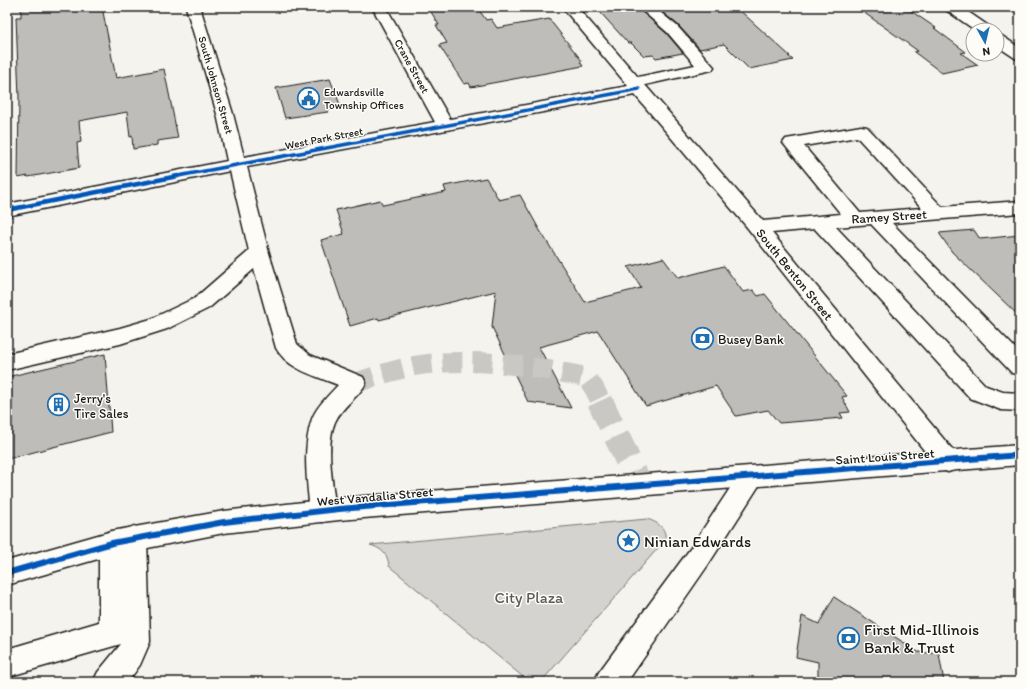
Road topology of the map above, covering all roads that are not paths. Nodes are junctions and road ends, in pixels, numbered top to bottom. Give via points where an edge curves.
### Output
1 (193, 7) edge
2 (379, 7) edge
3 (569, 7) edge
4 (645, 7) edge
5 (951, 7) edge
6 (973, 22) edge
7 (1005, 44) edge
8 (1020, 55) edge
9 (636, 86) junction
10 (445, 125) junction
11 (237, 164) junction
12 (1020, 207) edge
13 (7, 210) edge
14 (937, 213) junction
15 (865, 218) junction
16 (820, 222) junction
17 (758, 228) junction
18 (259, 253) junction
19 (7, 362) edge
20 (1020, 368) edge
21 (1020, 402) edge
22 (1020, 455) edge
23 (948, 462) junction
24 (751, 478) junction
25 (323, 511) junction
26 (123, 541) junction
27 (7, 573) edge
28 (124, 629) junction
29 (7, 663) edge
30 (108, 682) edge
31 (609, 682) edge

1 - 11 street, South Johnson Street
2 - 10 street, Crane Street
3 - 9 street, South Benton Street
4 - 9 street via 672,29 706,67
5 - 6 street
7 - 8 street
9 - 10 street, West Park Street
9 - 17 street, South Benton Street
10 - 11 street, West Park Street
11 - 13 street, West Park Street
11 - 18 street, South Johnson Street
12 - 14 street, Ramey Street
14 - 15 street, Ramey Street
14 - 15 street via 861,131 792,143
15 - 16 street, Ramey Street
15 - 20 street
16 - 17 street, Ramey Street
16 - 21 street via 978,392 1001,401
17 - 23 street, South Benton Street
18 - 19 street via 202,304 159,324 120,336
18 - 25 street, South Johnson Street via 287,348 302,361 355,383 324,419 318,447
22 - 23 street, Saint Louis Street
23 - 24 street, Saint Louis Street
24 - 25 street, West Vandalia Street
24 - 31 street via 699,557
25 - 26 street, West Vandalia Street via 224,522
26 - 27 street, West Vandalia Street
26 - 28 street
28 - 29 street
28 - 30 street via 136,643

